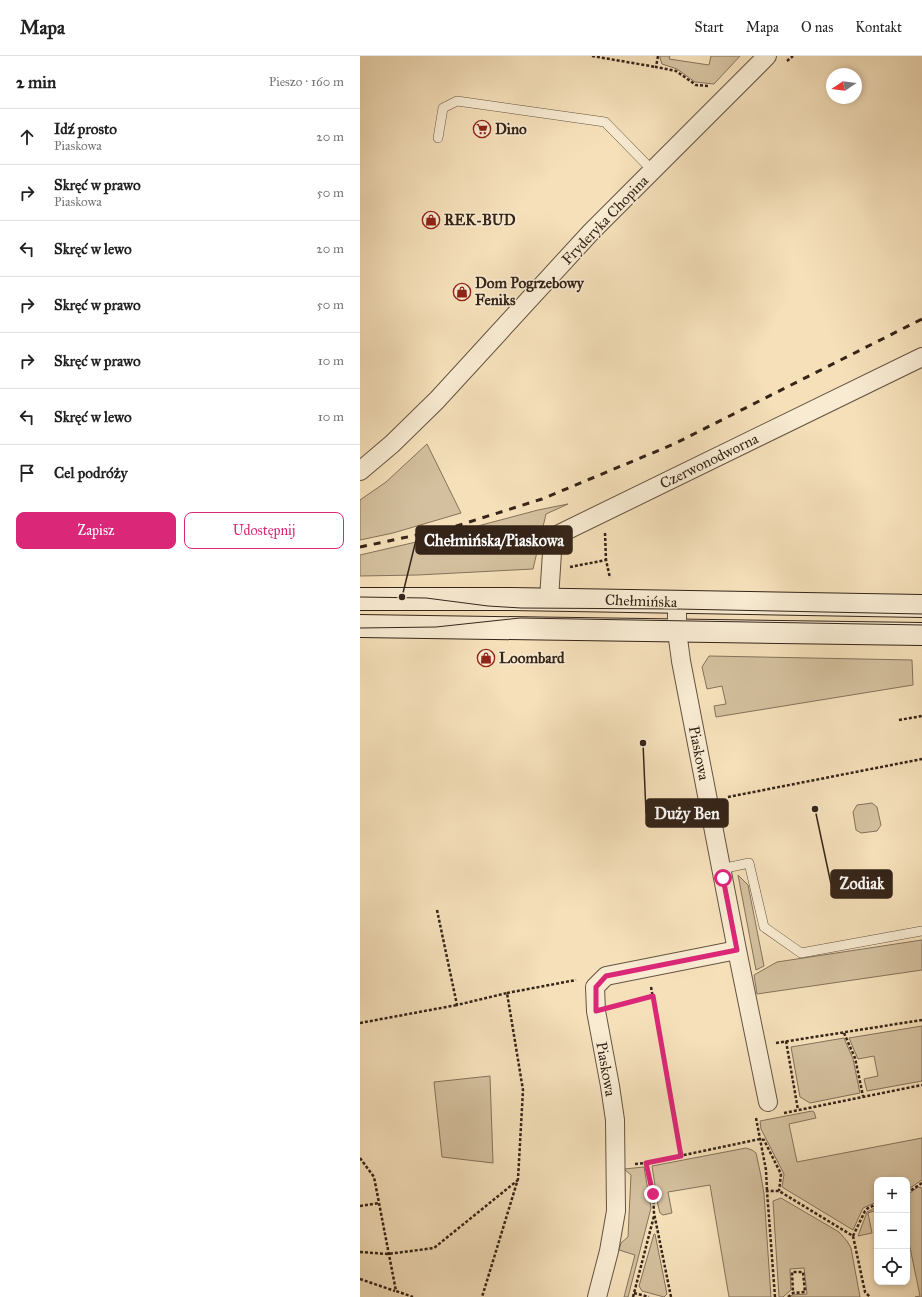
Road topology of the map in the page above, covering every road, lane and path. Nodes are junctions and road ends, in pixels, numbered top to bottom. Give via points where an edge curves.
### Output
1 (592, 56) edge
2 (658, 56) edge
3 (767, 56) edge
4 (656, 67) junction
5 (711, 86) dead end
6 (438, 138) dead end
7 (652, 170) junction
8 (922, 357) edge
9 (360, 471) edge
10 (360, 599) edge
11 (549, 599) junction
12 (677, 602) junction
13 (922, 606) edge
14 (360, 626) edge
15 (677, 631) junction
16 (922, 634) edge
17 (922, 716) edge
18 (899, 720) dead end
19 (922, 759) edge
20 (708, 801) junction
21 (721, 869) junction
22 (437, 910) dead end
23 (922, 931) edge
24 (737, 950) junction
25 (651, 986) dead end
26 (596, 987) junction
27 (508, 993) junction
28 (653, 996) junction
29 (457, 1005) junction
30 (596, 1011) junction
31 (922, 1020) edge
32 (360, 1023) edge
33 (844, 1032) junction
34 (922, 1085) edge
35 (863, 1096) junction
36 (768, 1102) dead end
37 (762, 1151) dead end
38 (681, 1156) junction
39 (360, 1158) edge
40 (518, 1179) junction
41 (922, 1184) edge
42 (767, 1191) junction
43 (910, 1191) edge
44 (779, 1192) junction
45 (379, 1203) junction
46 (874, 1205) edge
47 (360, 1206) edge
48 (654, 1214) junction
49 (853, 1236) junction
50 (360, 1252) edge
51 (388, 1254) junction
52 (360, 1279) edge
53 (396, 1291) junction
54 (634, 1293) junction
55 (793, 1293) junction
56 (413, 1297) edge
57 (482, 1297) edge
58 (597, 1297) edge
59 (633, 1297) edge
60 (649, 1297) edge
61 (671, 1297) edge
62 (775, 1297) edge
63 (788, 1297) edge
64 (870, 1297) edge

1 - 4 path
2 - 4 path
3 - 7 street, Fryderyka Chopina
4 - 5 path via 676,72 696,85
6 - 7 lane via 443,108 457,101 605,122
7 - 9 street, Fryderyka Chopina via 591,232 437,400
8 - 11 street, Czerwonodworna via 553,537
10 - 11 main road, Chełmińska
11 - 12 main road, Chełmińska
12 - 13 main road, Chełmińska
12 - 15 street, Piaskowa
14 - 15 main road, Chełmińska
15 - 16 main road, Chełmińska
15 - 20 street, Piaskowa
17 - 18 path
19 - 20 path
20 - 21 street, Piaskowa
21 - 23 lane via 749,863 764,927 801,952
21 - 24 street, Piaskowa
22 - 29 path
24 - 26 street via 606,976
24 - 36 street, Piaskowa
25 - 28 path
26 - 27 path via 583,979
26 - 30 street, Piaskowa
27 - 29 path
27 - 40 path via 523,1090
28 - 30 path
28 - 38 path
29 - 32 path
30 - 58 street, Piaskowa via 614,1120 616,1212
31 - 33 path
33 - 35 path via 855,1058
33 - 35 path via 786,1041 798,1110
34 - 35 path
37 - 42 path
38 - 44 path via 764,1140 781,1174
38 - 48 path via 646,1163 653,1194
39 - 45 path via 374,1178
40 - 51 path via 434,1248
40 - 57 path
41 - 43 path
42 - 44 path
42 - 62 path
44 - 49 path
45 - 47 path
45 - 51 path
46 - 49 path via 865,1211
48 - 54 path
48 - 61 path
49 - 64 path via 865,1292
50 - 51 path
51 - 53 path
52 - 53 path
53 - 56 path
54 - 59 path
54 - 60 path
55 - 55 path via 805,1292 803,1272 792,1272
55 - 63 path

